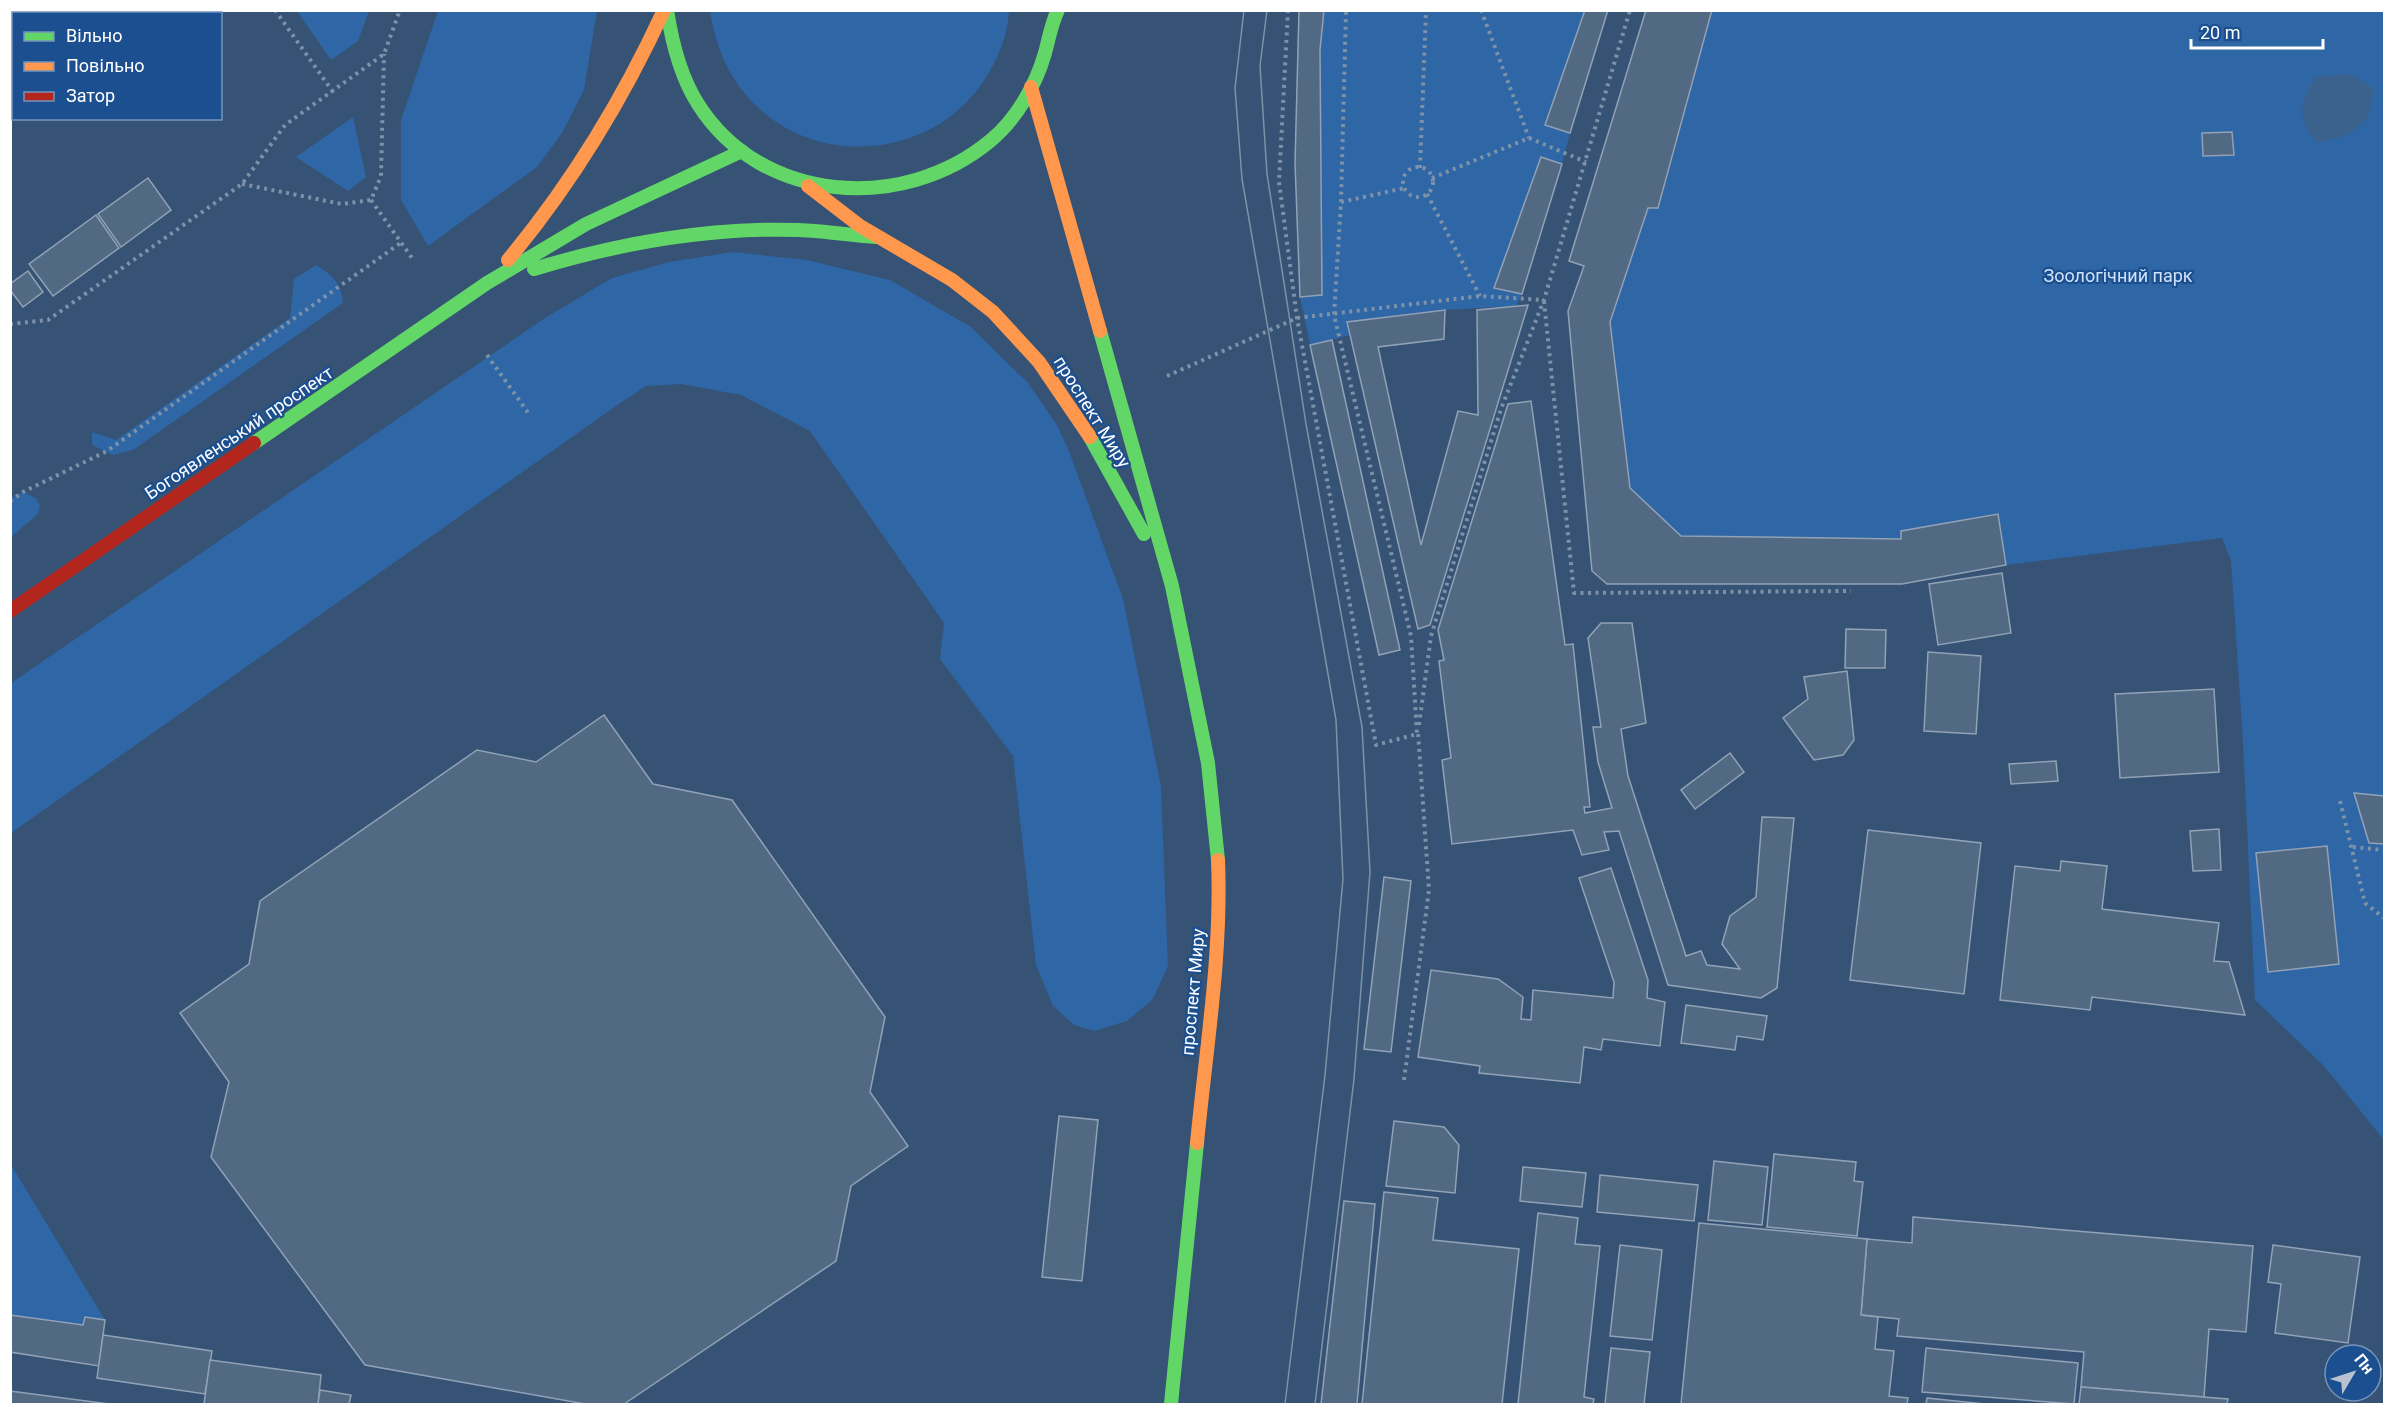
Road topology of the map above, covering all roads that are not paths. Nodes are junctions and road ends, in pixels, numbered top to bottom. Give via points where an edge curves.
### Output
1 (665, 10) edge
2 (1054, 15) edge
3 (1031, 87) junction
4 (742, 151) junction
5 (802, 182) junction
6 (876, 237) junction
7 (487, 284) junction
8 (1172, 586) junction
9 (10, 611) edge
10 (1171, 1404) edge

1 - 4 main road via 677,61 697,101 717,129
1 - 7 main road, Богоявленський проспект via 644,57 590,153 551,208
2 - 3 main road
3 - 5 main road via 1013,116 991,140 934,177 868,191 835,190
3 - 8 main road, проспект Миру
4 - 5 main road
4 - 7 main road, Богоявленський проспект via 586,224
5 - 6 main road, проспект Миру
6 - 7 main road via 797,230 718,232 640,242 563,260
6 - 8 main road, проспект Миру via 938,270 992,311 1039,360 1078,416
7 - 9 main road, Богоявленський проспект
8 - 10 main road, проспект Миру via 1208,763 1219,894

